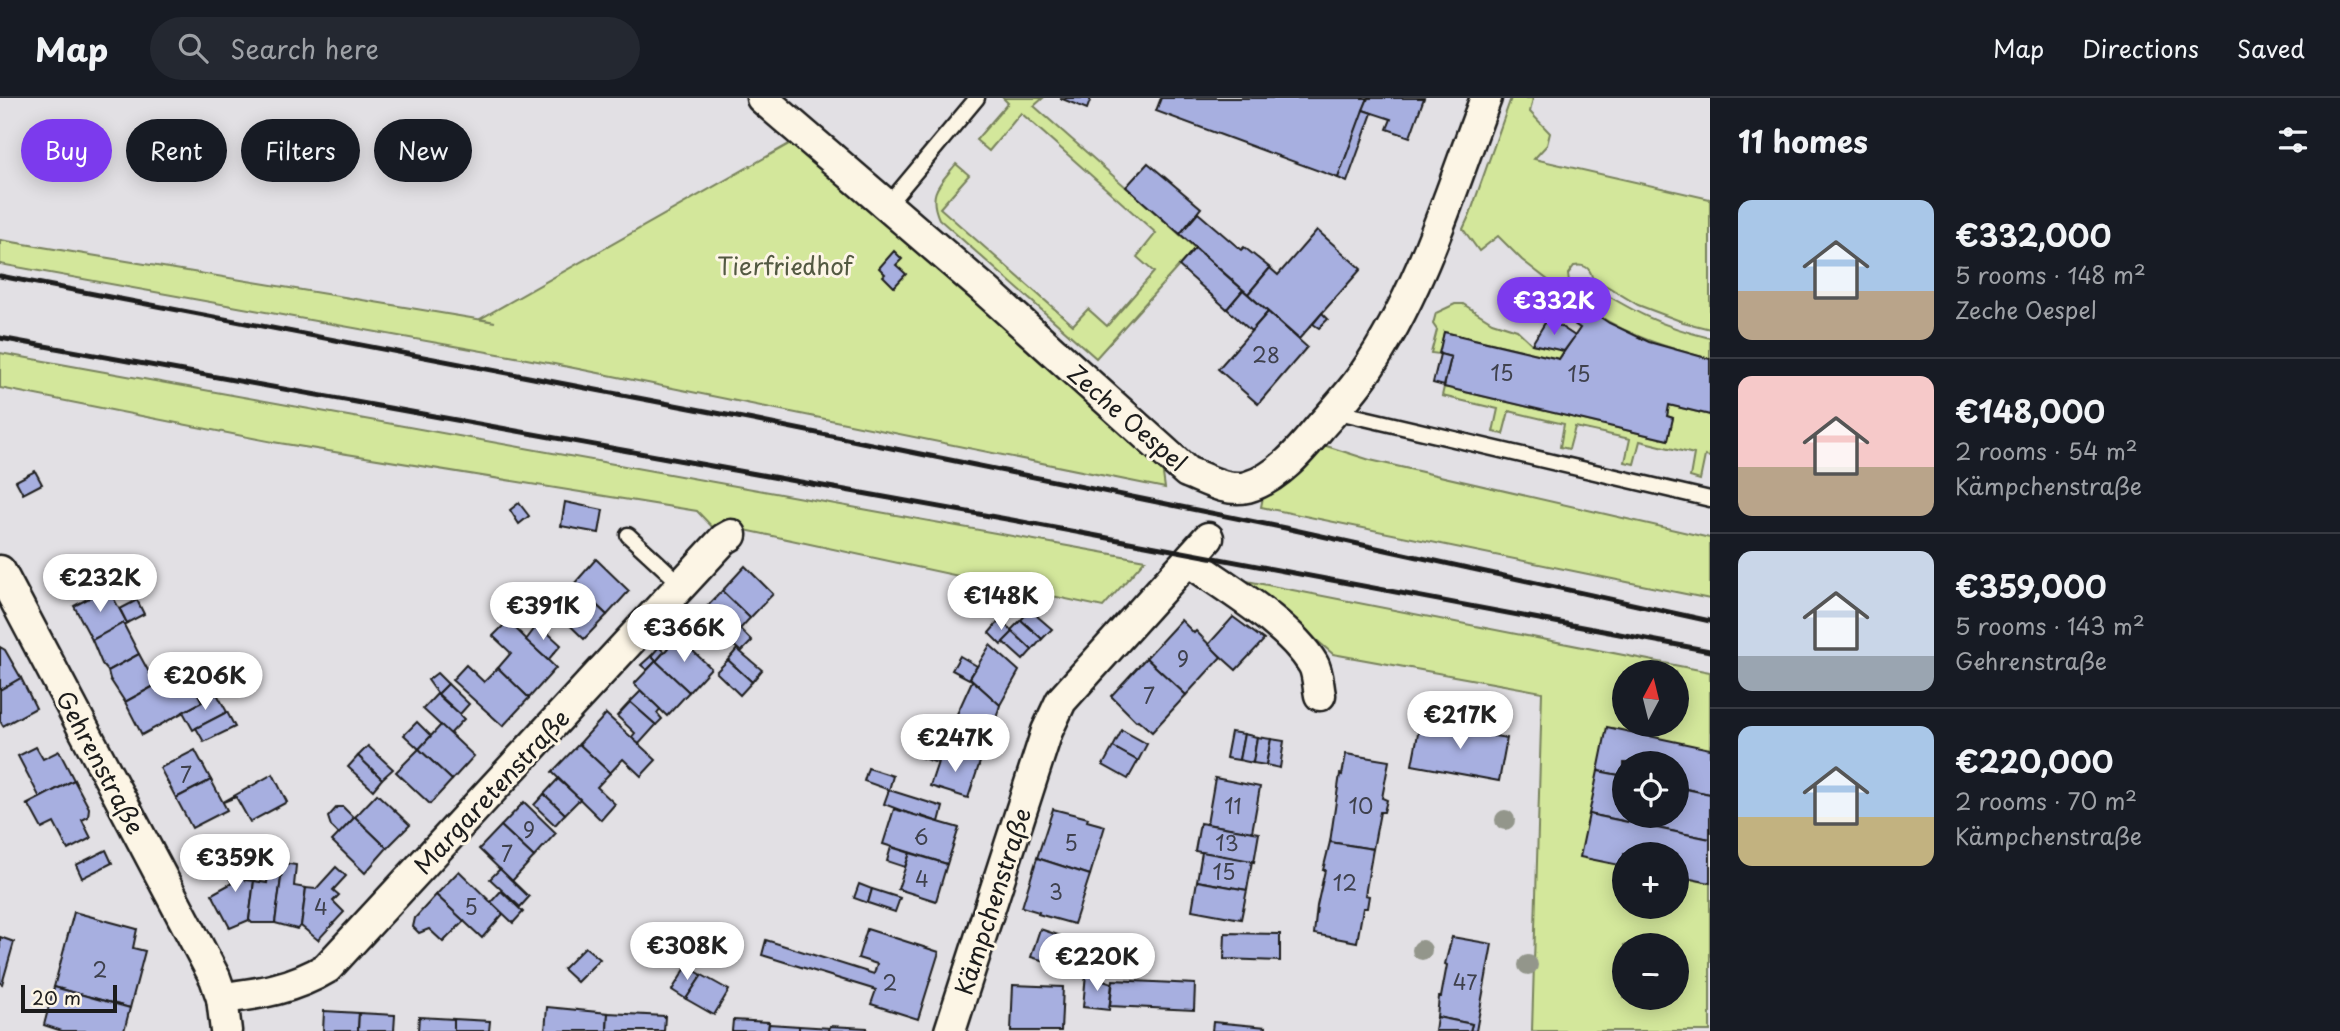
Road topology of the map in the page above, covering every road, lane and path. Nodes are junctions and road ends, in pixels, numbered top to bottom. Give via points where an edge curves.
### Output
1 (762, 98) edge
2 (977, 98) edge
3 (1486, 98) edge
4 (886, 207) junction
5 (1334, 411) junction
6 (1710, 499) edge
7 (628, 535) dead end
8 (731, 535) dead end
9 (0, 571) edge
10 (682, 585) junction
11 (1320, 695) dead end
12 (222, 998) junction
13 (226, 1031) edge
14 (950, 1031) edge

1 - 4 street, Zeche Oespel
2 - 4 lane
3 - 5 street, Zeche Oespel via 1416,282 1363,375
4 - 5 street, Zeche Oespel via 1187,472 1229,489 1247,487 1273,475
5 - 6 lane
7 - 10 lane
8 - 10 street, Margaretenstraße
9 - 12 street, Gehrenstraße
10 - 12 street, Margaretenstraße via 327,968 306,981
11 - 14 street, Kämpchenstraße via 1314,666 1298,645 1199,549 1061,701 1047,731
12 - 13 street, Gehrenstraße

